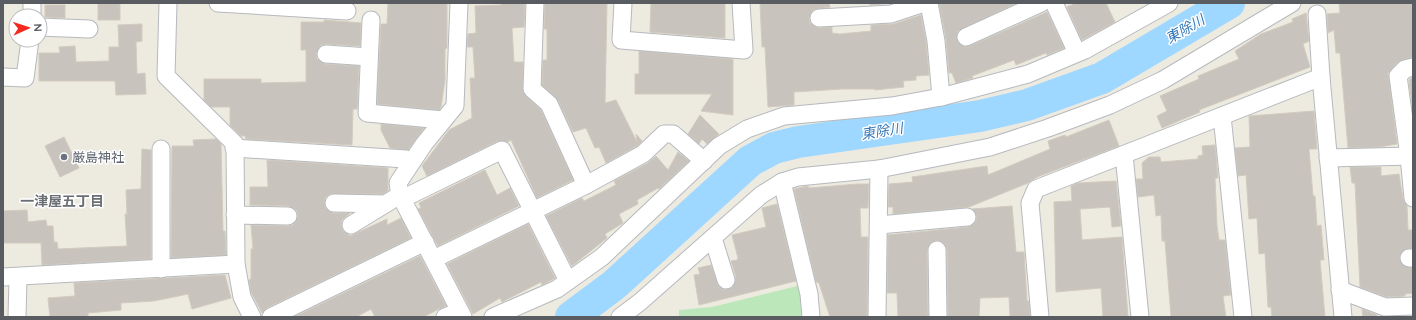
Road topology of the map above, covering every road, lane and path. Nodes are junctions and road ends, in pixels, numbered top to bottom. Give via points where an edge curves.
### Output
1 (168, 3) edge
2 (218, 3) edge
3 (459, 3) edge
4 (535, 3) edge
5 (623, 3) edge
6 (741, 3) edge
7 (924, 3) edge
8 (929, 3) edge
9 (1041, 3) edge
10 (1054, 3) edge
11 (1169, 3) edge
12 (1292, 3) edge
13 (347, 11) dead end
14 (1317, 14) dead end
15 (819, 18) dead end
16 (371, 20) dead end
17 (48, 27) edge
18 (88, 29) dead end
19 (966, 37) dead end
20 (29, 48) edge
21 (1078, 53) junction
22 (326, 54) dead end
23 (370, 56) junction
24 (1413, 67) edge
25 (3, 77) edge
26 (1321, 77) junction
27 (941, 97) junction
28 (1222, 116) junction
29 (443, 120) junction
30 (161, 148) dead end
31 (234, 148) junction
32 (1124, 155) junction
33 (1411, 156) edge
34 (1328, 158) junction
35 (406, 159) dead end
36 (704, 161) junction
37 (879, 169) junction
38 (782, 182) junction
39 (586, 185) junction
40 (401, 197) junction
41 (1413, 198) edge
42 (334, 202) dead end
43 (385, 204) junction
44 (533, 211) junction
45 (235, 215) junction
46 (288, 216) dead end
47 (967, 217) dead end
48 (351, 224) dead end
49 (879, 226) junction
50 (713, 238) junction
51 (425, 242) junction
52 (937, 250) dead end
53 (434, 259) junction
54 (236, 264) junction
55 (161, 269) junction
56 (10, 277) edge
57 (726, 280) dead end
58 (568, 281) junction
59 (1340, 290) junction
60 (1413, 306) edge
61 (456, 315) edge
62 (17, 317) edge
63 (252, 317) edge
64 (272, 317) edge
65 (493, 317) edge
66 (620, 317) edge
67 (811, 317) edge
68 (877, 317) edge
69 (938, 317) edge
70 (1040, 317) edge
71 (1140, 317) edge
72 (1243, 317) edge
73 (1343, 317) edge

1 - 31 street via 166,76 235,144
2 - 13 street
3 - 29 street via 455,106
4 - 39 street via 532,89 550,104
5 - 6 street via 621,40 744,50
7 - 15 street via 891,14
8 - 27 street via 936,41
9 - 19 street
10 - 21 street
11 - 21 street
12 - 37 street via 1163,80 1110,105 990,147
14 - 26 street
16 - 23 street
17 - 18 street
20 - 25 street via 25,78
21 - 27 street via 1028,74
22 - 23 street
23 - 29 street via 367,113
24 - 33 street via 1405,69 1398,76
26 - 28 street
26 - 34 street
27 - 36 street via 892,106 784,116 747,129 720,146
28 - 32 street
28 - 72 street
29 - 40 street via 398,183
30 - 55 street
31 - 35 street
31 - 45 street
32 - 70 street via 1036,189 1030,203
32 - 71 street
33 - 34 street
33 - 41 street
34 - 59 street
36 - 39 street via 673,134 664,134 643,154
36 - 58 street via 602,257
37 - 38 street
37 - 49 street
38 - 50 street via 761,195
38 - 67 street via 809,294
39 - 44 street
40 - 43 street
40 - 44 street via 502,150
40 - 51 street
42 - 43 street
43 - 48 street
44 - 53 street
44 - 58 street
45 - 46 street
45 - 54 street
47 - 49 street
49 - 68 street
50 - 57 street
50 - 66 street
51 - 53 street
51 - 64 street
52 - 69 street
53 - 61 street
54 - 55 street
54 - 63 street via 242,297
55 - 56 street
56 - 62 street
58 - 65 street via 557,289
59 - 60 street via 1385,307
59 - 73 street

